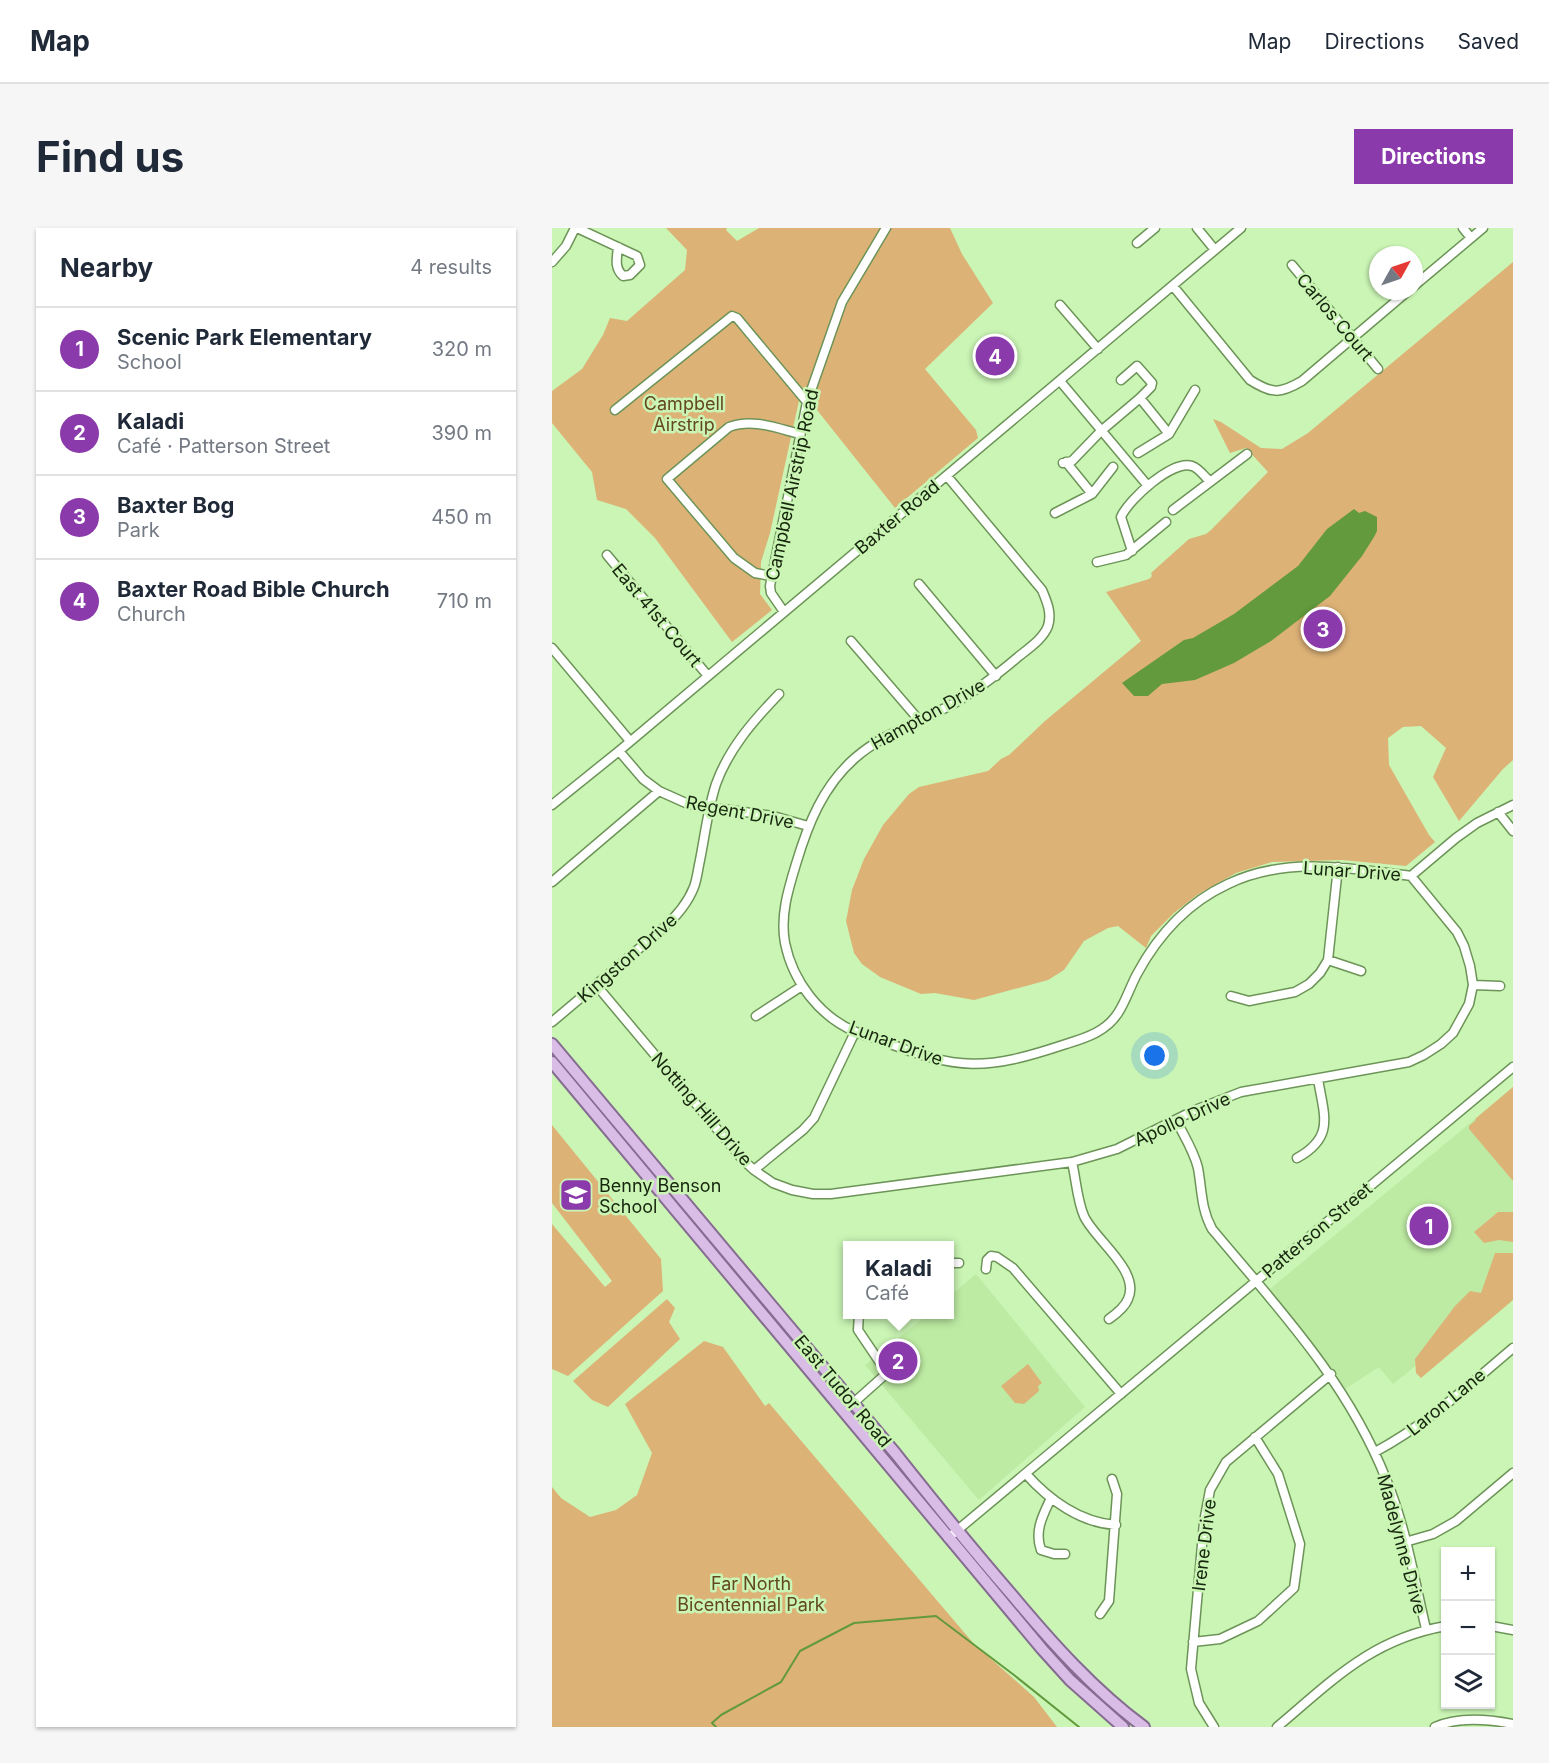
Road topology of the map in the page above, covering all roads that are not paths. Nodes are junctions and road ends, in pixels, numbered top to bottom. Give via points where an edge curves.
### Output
1 (576, 228) edge
2 (886, 228) edge
3 (1155, 228) edge
4 (1197, 228) edge
5 (1241, 228) edge
6 (1463, 228) edge
7 (1483, 228) edge
8 (1471, 238) junction
9 (1137, 243) dead end
10 (618, 248) dead end
11 (1215, 250) junction
12 (552, 262) edge
13 (1292, 266) dead end
14 (1423, 278) edge
15 (1173, 286) junction
16 (1397, 300) edge
17 (1060, 304) dead end
18 (1353, 338) junction
19 (1098, 349) junction
20 (1378, 369) dead end
21 (1121, 380) dead end
22 (1060, 381) junction
23 (1195, 390) dead end
24 (1140, 398) junction
25 (807, 402) junction
26 (615, 410) dead end
27 (1101, 430) junction
28 (800, 434) junction
29 (1169, 434) junction
30 (1138, 453) dead end
31 (1247, 454) dead end
32 (1113, 467) dead end
33 (947, 476) junction
34 (1210, 482) junction
35 (1148, 486) junction
36 (1092, 494) junction
37 (1173, 510) dead end
38 (1055, 513) dead end
39 (1166, 522) dead end
40 (1132, 551) junction
41 (607, 555) dead end
42 (1097, 562) dead end
43 (771, 576) junction
44 (920, 584) dead end
45 (784, 612) junction
46 (851, 641) dead end
47 (552, 648) edge
48 (708, 676) junction
49 (996, 676) junction
50 (779, 694) dead end
51 (919, 720) junction
52 (630, 741) junction
53 (619, 751) junction
54 (659, 791) junction
55 (552, 805) edge
56 (1513, 805) edge
57 (710, 808) junction
58 (1498, 812) junction
59 (808, 826) junction
60 (1513, 831) edge
61 (1338, 867) junction
62 (1411, 876) junction
63 (552, 882) edge
64 (1328, 960) junction
65 (1361, 971) dead end
66 (1473, 985) junction
67 (597, 986) junction
68 (802, 986) junction
69 (1500, 986) dead end
70 (1231, 996) dead end
71 (756, 1016) dead end
72 (552, 1022) edge
73 (855, 1032) junction
74 (552, 1044) edge
75 (552, 1062) edge
76 (1513, 1067) edge
77 (1318, 1079) junction
78 (1176, 1120) junction
79 (1297, 1158) dead end
80 (1072, 1162) junction
81 (754, 1170) junction
82 (831, 1194) joint
83 (954, 1263) edge
84 (959, 1263) dead end
85 (986, 1269) dead end
86 (1256, 1281) junction
87 (859, 1319) edge
88 (1109, 1319) dead end
89 (1513, 1348) edge
90 (1331, 1374) junction
91 (1122, 1394) junction
92 (853, 1403) junction
93 (844, 1411) junction
94 (1255, 1437) junction
95 (1375, 1452) junction
96 (1513, 1473) edge
97 (1026, 1474) junction
98 (1112, 1479) dead end
99 (1051, 1498) junction
100 (1116, 1525) junction
101 (952, 1534) junction
102 (1406, 1542) junction
103 (1065, 1554) dead end
104 (1100, 1614) dead end
105 (1441, 1627) edge
106 (1495, 1627) edge
107 (1425, 1629) junction
108 (1513, 1630) edge
109 (1193, 1642) junction
110 (1513, 1724) edge
111 (1123, 1727) edge
112 (1144, 1727) edge
113 (1214, 1727) edge
114 (1276, 1727) edge
115 (1435, 1727) edge

1 - 10 street
1 - 12 street
2 - 25 street, Campbell Airstrip Road via 842,302
3 - 9 street
4 - 11 street
5 - 11 street, Baxter Road
6 - 8 street
7 - 8 street
8 - 14 street
11 - 15 street, Baxter Road
13 - 18 street, Carlos Court
15 - 18 street via 1250,380 1275,392 1302,381
15 - 19 street, Baxter Road
16 - 18 street
17 - 19 street
18 - 20 street, Carlos Court
19 - 22 street, Baxter Road
21 - 24 street via 1137,366 1141,369 1152,382
22 - 27 street
22 - 33 street, Baxter Road
23 - 29 street
24 - 27 street
24 - 29 street
25 - 26 street via 732,315
25 - 28 street, Campbell Airstrip Road
27 - 35 street
27 - 36 street via 1072,461 1065,463
28 - 43 street, Campbell Airstrip Road
28 - 43 street via 739,423 667,479 744,567
29 - 30 street
31 - 34 street
32 - 36 street
33 - 45 street, Baxter Road
33 - 49 street, Hampton Drive via 1042,590 1050,613 1038,640
34 - 35 street via 1193,466 1185,465
34 - 37 street
35 - 40 street via 1131,500 1121,517
36 - 38 street
39 - 40 street
40 - 42 street
41 - 48 street, East 41st Court
43 - 45 street, Campbell Airstrip Road via 771,593
44 - 49 street
45 - 48 street, Baxter Road
46 - 51 street
47 - 52 street
48 - 52 street, Baxter Road
49 - 51 street, Hampton Drive
50 - 57 street, Kingston Drive via 752,724 726,763
51 - 59 street, Hampton Drive via 888,734 852,760 820,800
52 - 53 street, Baxter Road
53 - 54 street, Regent Drive
53 - 55 street, Baxter Road
54 - 57 street, Regent Drive via 688,804
54 - 63 street
56 - 58 street, Lunar Drive
57 - 59 street, Regent Drive via 773,816
57 - 67 street, Kingston Drive via 695,886 687,902 677,916
58 - 60 street
58 - 62 street, Lunar Drive via 1456,838
59 - 68 street, Hampton Drive via 783,914 785,943
61 - 62 street, Lunar Drive
61 - 64 street
61 - 73 street, Lunar Drive via 1281,868 1231,882 1208,894 1172,924 1144,960 1117,1016 1091,1036 1022,1059 967,1065 928,1058
62 - 66 street via 1457,932
64 - 65 street
64 - 70 street via 1309,984 1295,992 1249,1001
66 - 69 street
66 - 77 street, Apollo Drive via 1453,1033 1424,1055 1409,1062
67 - 72 street, Kingston Drive
67 - 81 street, Notting Hill Drive
68 - 71 street
68 - 73 street, Lunar Drive via 832,1019
73 - 81 street via 814,1118
74 - 92 main road, East Tudor Road
75 - 93 main road, East Tudor Road
76 - 86 street, Patterson Street
77 - 78 street, Apollo Drive via 1241,1092
77 - 79 street via 1323,1134 1319,1143
78 - 80 street, Apollo Drive via 1117,1149
78 - 86 street, Madelynne Drive via 1198,1168 1206,1217
80 - 82 street, Apollo Drive
80 - 88 street via 1084,1216 1127,1275 1131,1293 1128,1302
81 - 82 street, Notting Hill Drive via 792,1190
83 - 84 street
85 - 91 street via 992,1256 1013,1268
86 - 90 street, Madelynne Drive
86 - 91 street, Patterson Street
87 - 92 street via 858,1330 887,1373
89 - 95 street, Laron Lane via 1426,1421
90 - 94 street, Irene Drive
90 - 95 street, Madelynne Drive
91 - 97 street, Patterson Street
92 - 93 street
92 - 101 main road, East Tudor Road
93 - 101 main road, East Tudor Road
94 - 109 street, Irene Drive via 1226,1462 1210,1490
94 - 109 street via 1278,1474 1300,1544 1294,1588 1258,1621 1220,1639
95 - 102 street, Madelynne Drive
96 - 102 street via 1456,1521
97 - 99 street
97 - 101 street, Patterson Street
98 - 100 street via 1117,1494
99 - 100 street via 1090,1521
99 - 103 street via 1041,1518 1037,1539 1041,1550
100 - 104 street via 1109,1601
101 - 111 main road, East Tudor Road via 1049,1657
101 - 112 main road, East Tudor Road via 1069,1660
102 - 107 street, Madelynne Drive
105 - 107 street
106 - 108 street
107 - 114 street via 1357,1660
109 - 113 street, Irene Drive via 1194,1686
110 - 115 street via 1485,1719

